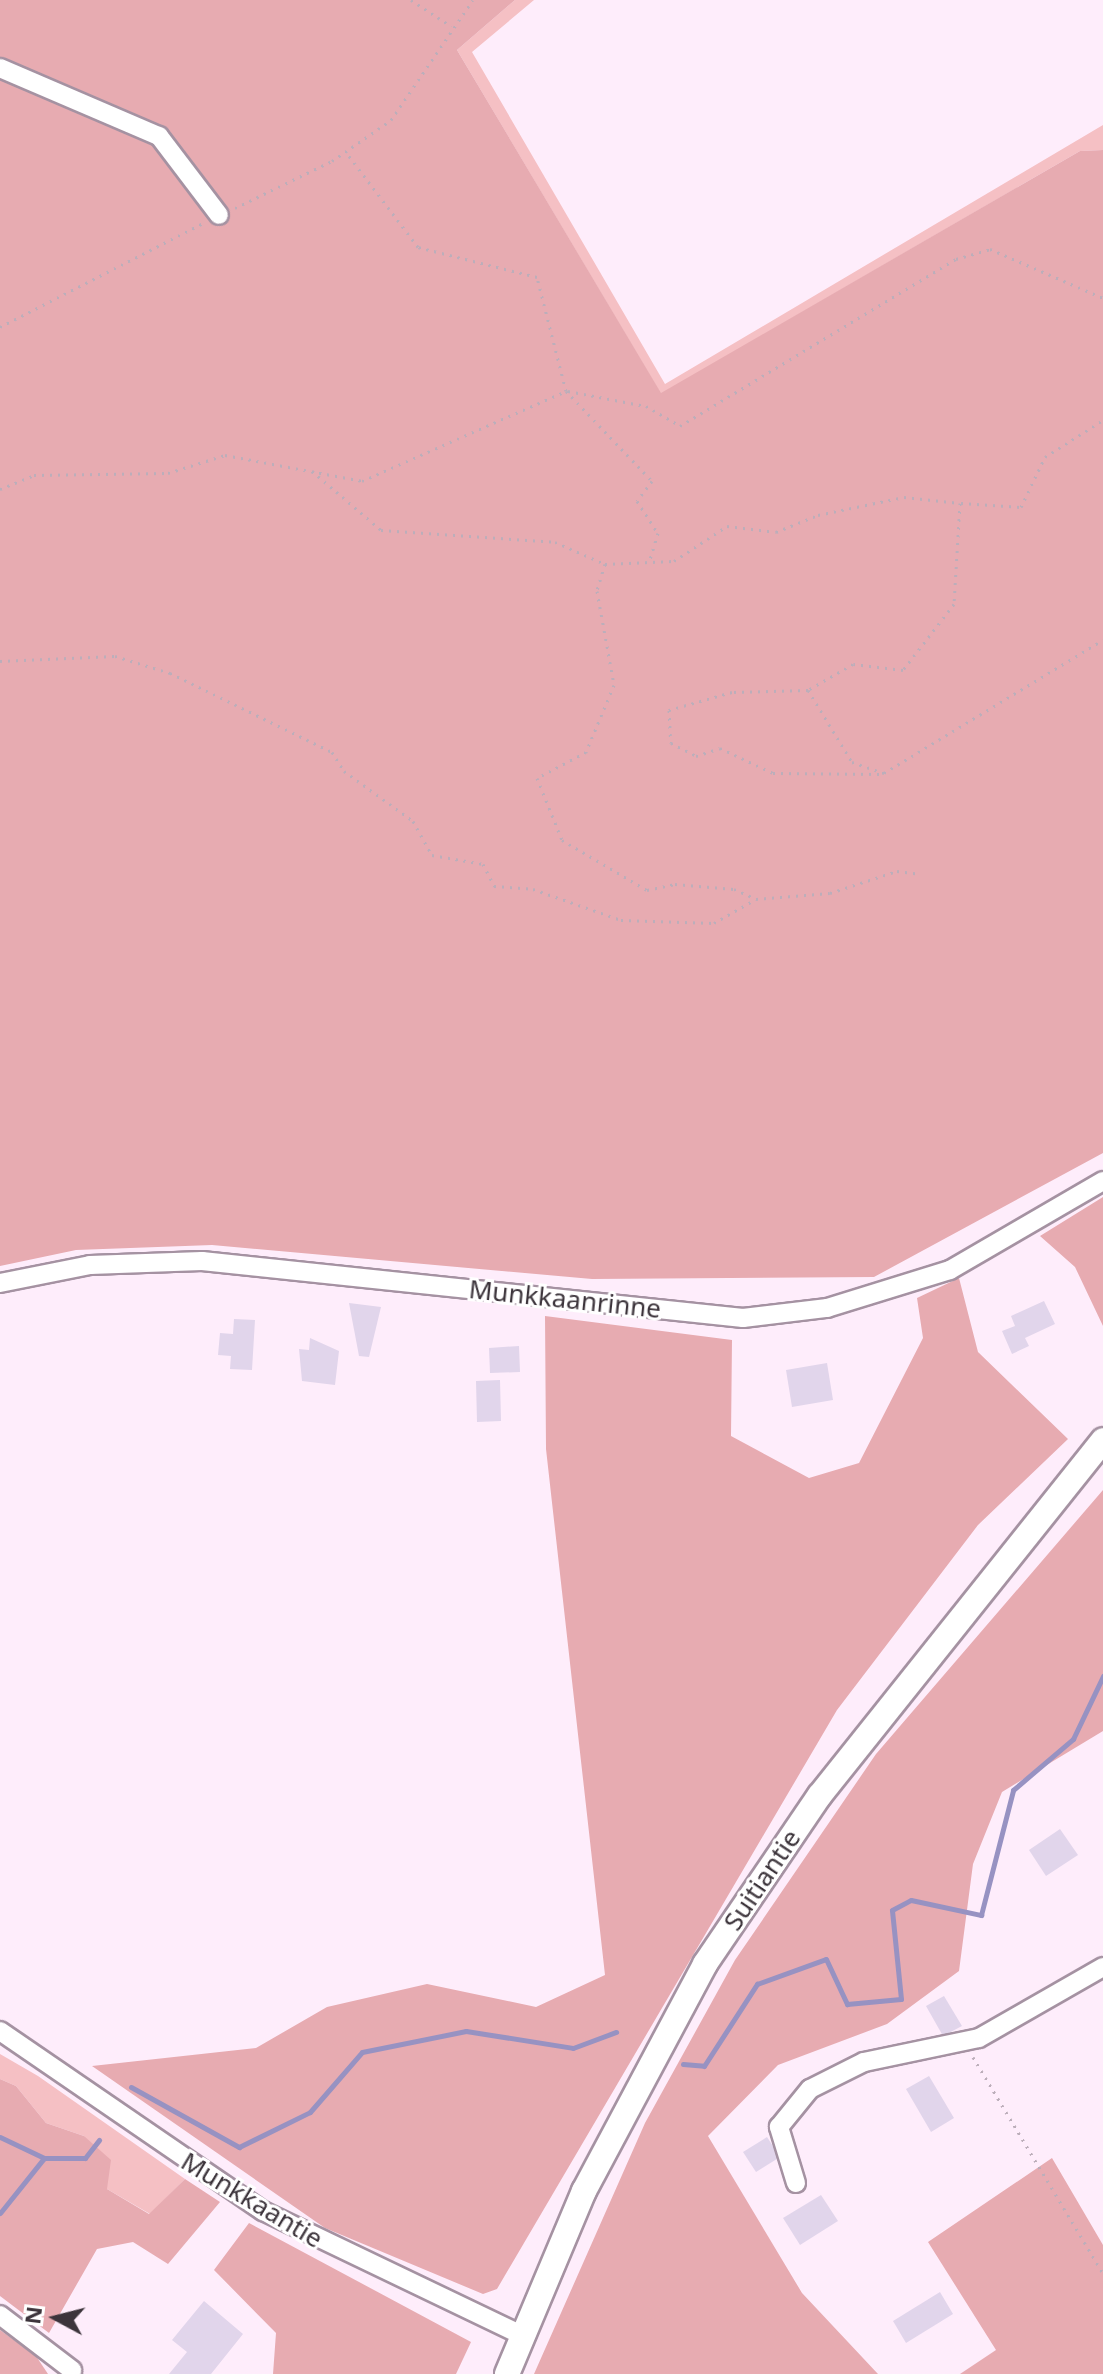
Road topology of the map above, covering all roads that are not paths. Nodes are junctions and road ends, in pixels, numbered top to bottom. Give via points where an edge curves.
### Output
1 (0, 68) edge
2 (219, 215) road end
3 (1103, 1181) edge
4 (0, 1283) edge
5 (1103, 1440) edge
6 (1103, 1967) edge
7 (0, 2031) edge
8 (796, 2183) dead end
9 (0, 2315) edge
10 (522, 2335) junction
11 (72, 2370) dead end
12 (507, 2374) edge

1 - 2 street via 159,136
3 - 4 street, Munkkaanrinne via 950,1270 827,1308 743,1318 202,1261 103,1264
5 - 10 main road, Suitiantie via 820,1795 705,1964 603,2152
6 - 8 street via 979,2038 864,2062 810,2089 779,2127
7 - 10 street, Munkkaantie via 263,2211
9 - 11 street
10 - 12 main road, Suitiantie

